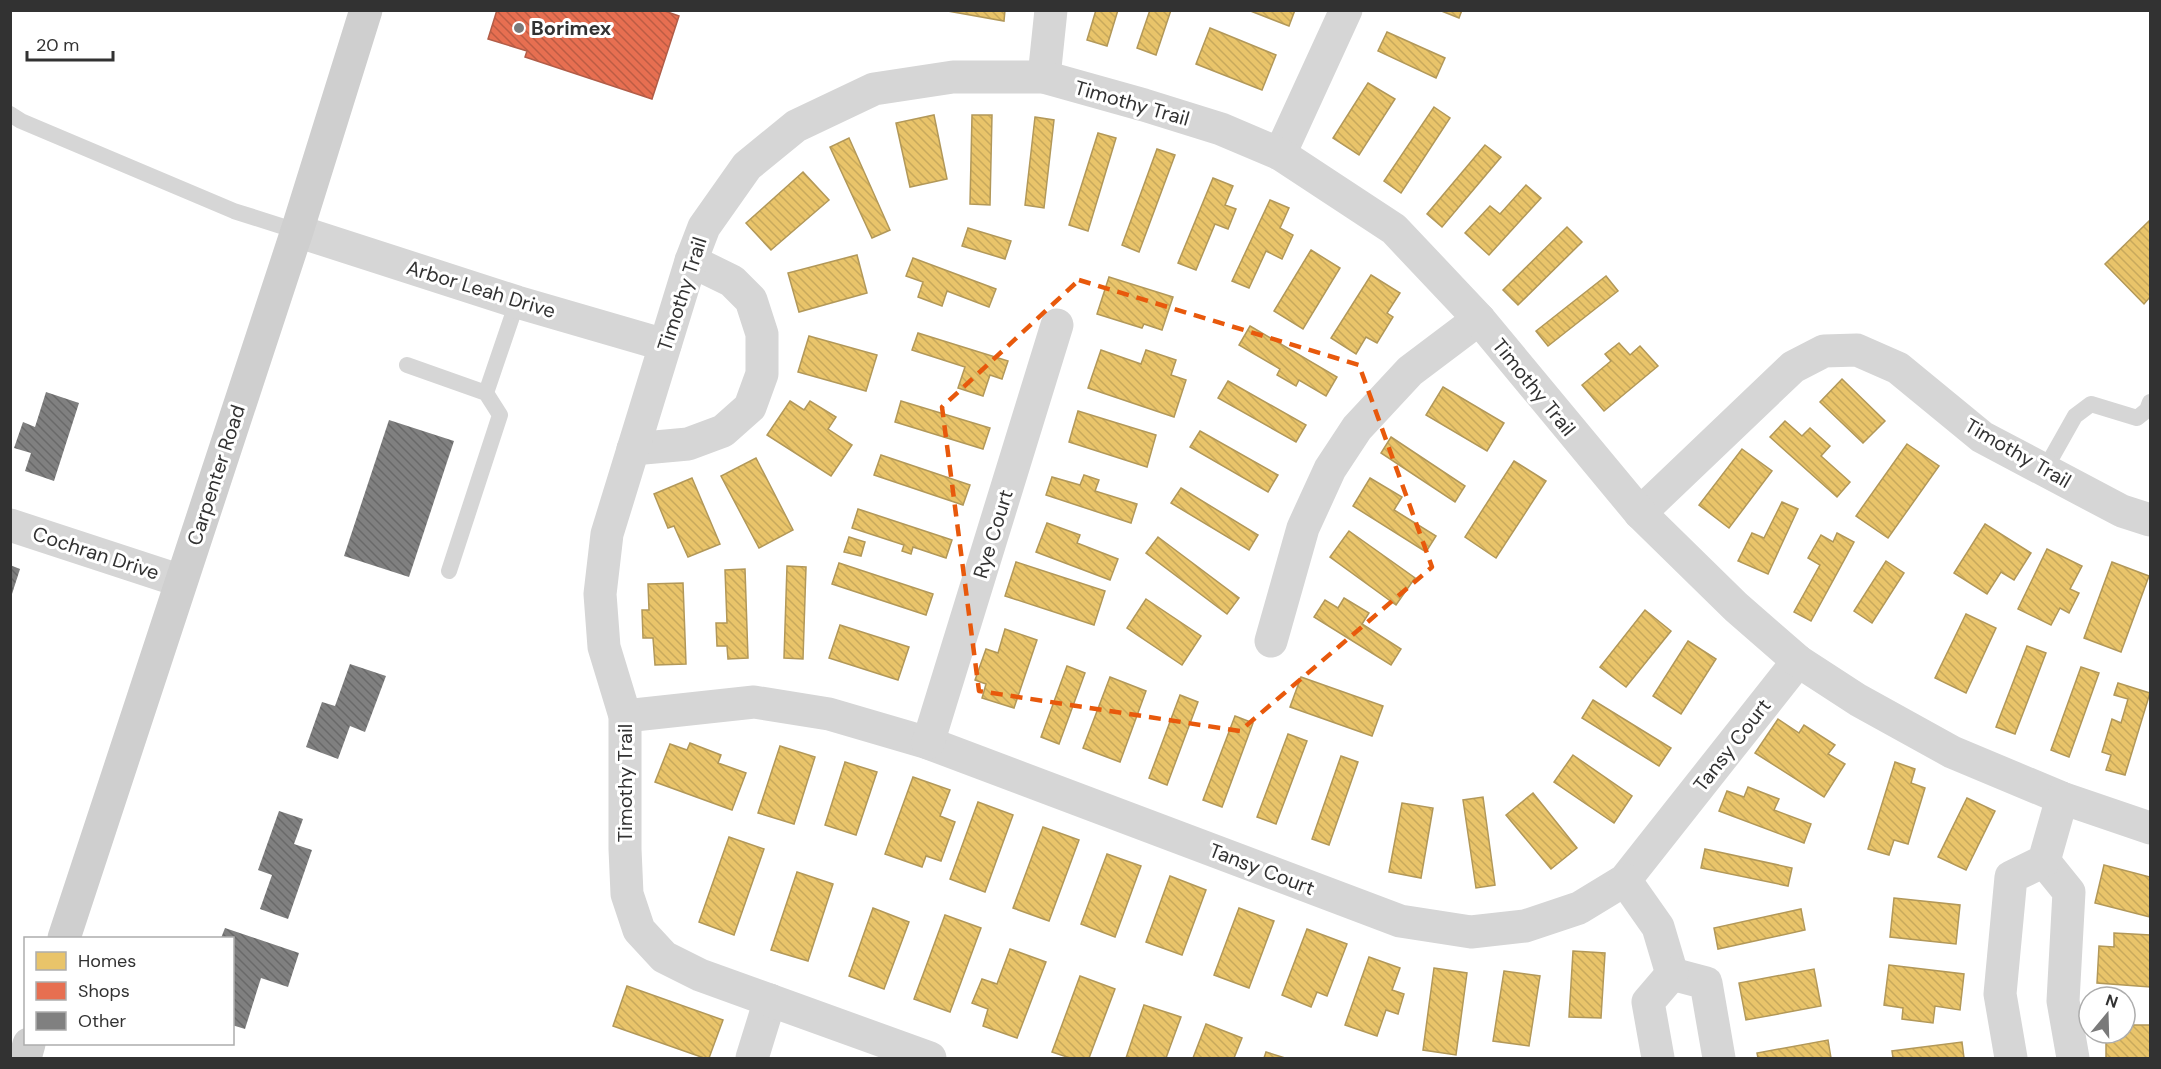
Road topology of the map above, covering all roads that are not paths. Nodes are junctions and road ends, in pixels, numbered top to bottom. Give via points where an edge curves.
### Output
1 (366, 10) edge
2 (1051, 10) edge
3 (1346, 10) edge
4 (1044, 77) junction
5 (10, 114) edge
6 (1280, 154) junction
7 (297, 231) junction
8 (691, 261) junction
9 (517, 302) junction
10 (1479, 319) junction
11 (1057, 325) dead end
12 (665, 345) junction
13 (407, 365) dead end
14 (486, 393) junction
15 (2151, 402) edge
16 (633, 449) junction
17 (2044, 471) junction
18 (1640, 513) junction
19 (2151, 519) edge
20 (10, 525) edge
21 (449, 571) dead end
22 (181, 581) junction
23 (1271, 641) dead end
24 (1798, 661) junction
25 (626, 716) junction
26 (928, 743) junction
27 (2062, 798) junction
28 (2151, 828) edge
29 (2044, 861) junction
30 (1625, 880) junction
31 (65, 937) edge
32 (1672, 974) junction
33 (770, 1000) junction
34 (752, 1059) edge
35 (930, 1059) edge
36 (1658, 1059) edge
37 (1719, 1059) edge
38 (2011, 1059) edge
39 (2073, 1059) edge

1 - 7 main road, Carpenter Road
2 - 4 street
3 - 6 street
4 - 6 street, Timothy Trail via 1221,129
4 - 8 street, Timothy Trail via 953,76 874,89 796,126 747,166 704,227
5 - 7 lane via 234,212
6 - 10 street, Timothy Trail via 1394,230
7 - 9 street, Arbor Leah Drive
7 - 22 main road, Carpenter Road
8 - 12 street, Timothy Trail
8 - 16 street via 732,281 750,300 762,334 762,374 750,407 723,431 688,444
9 - 12 street, Arbor Leah Drive
9 - 14 lane
10 - 18 street, Timothy Trail
10 - 23 street via 1410,371 1358,428 1330,468 1303,528
11 - 26 street, Rye Court
12 - 16 street, Timothy Trail
13 - 14 lane
14 - 21 lane via 500,415
15 - 17 lane via 2137,418 2091,404 2075,416
16 - 25 street, Timothy Trail via 607,534 600,594 604,647
17 - 18 street, Timothy Trail via 1982,436 1898,368 1857,350 1824,351 1793,367
17 - 19 street, Timothy Trail via 2122,511
18 - 24 street, Timothy Trail
20 - 22 street, Cochran Drive
22 - 31 main road, Carpenter Road
24 - 27 street, Timothy Trail via 1858,700 1952,752
24 - 30 street, Tansy Court
25 - 26 street, Tansy Court via 754,702 829,714
25 - 33 street, Timothy Trail via 627,894 639,930 664,957 700,975
26 - 30 street, Tansy Court via 1400,921 1471,932 1525,926 1579,908
27 - 28 street, Timothy Trail
27 - 29 street
29 - 38 street via 2012,878 2000,994
29 - 39 street via 2069,892 2063,1001
30 - 32 street via 1658,927
32 - 36 street via 1648,1002
32 - 37 street via 1706,983
33 - 34 street
33 - 35 street, Timothy Trail

